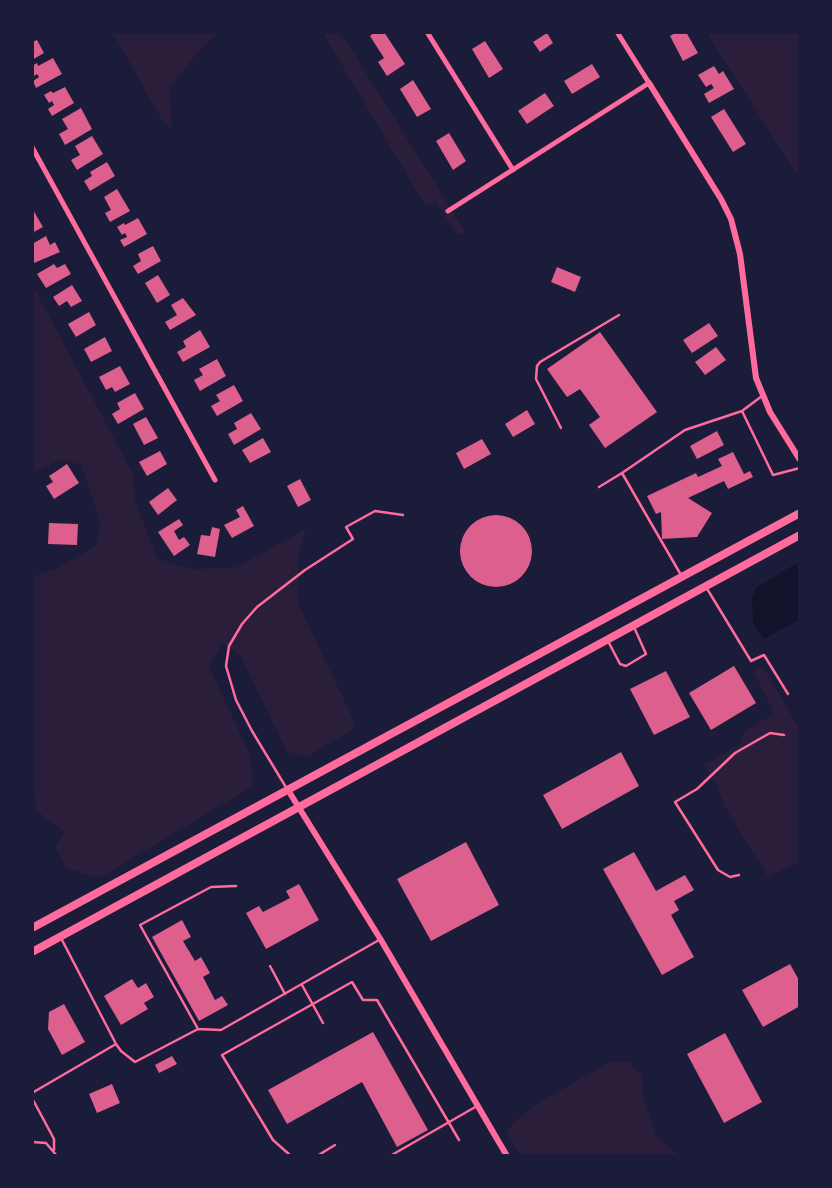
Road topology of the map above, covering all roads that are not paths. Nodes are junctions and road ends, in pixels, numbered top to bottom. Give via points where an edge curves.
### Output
1 (426, 32) edge
2 (617, 32) edge
3 (649, 83) junction
4 (32, 147) edge
5 (513, 170) junction
6 (448, 211) dead end
7 (619, 315) dead end
8 (762, 396) junction
9 (742, 411) junction
10 (561, 428) dead end
11 (800, 460) edge
12 (800, 468) edge
13 (622, 473) junction
14 (215, 480) dead end
15 (599, 487) dead end
16 (800, 513) edge
17 (403, 515) dead end
18 (800, 535) edge
19 (681, 577) junction
20 (705, 586) junction
21 (633, 625) junction
22 (607, 640) junction
23 (788, 694) dead end
24 (784, 735) dead end
25 (288, 790) junction
26 (299, 806) junction
27 (739, 875) dead end
28 (236, 886) dead end
29 (32, 928) edge
30 (60, 936) junction
31 (381, 940) junction
32 (32, 952) edge
33 (270, 966) dead end
34 (302, 985) junction
35 (285, 994) junction
36 (312, 1005) junction
37 (323, 1023) dead end
38 (198, 1029) junction
39 (116, 1044) junction
40 (32, 1092) edge
41 (32, 1098) edge
42 (476, 1106) junction
43 (448, 1122) junction
44 (459, 1140) dead end
45 (32, 1142) edge
46 (335, 1145) dead end
47 (54, 1150) junction
48 (57, 1156) edge
49 (291, 1156) edge
50 (317, 1156) edge
51 (390, 1156) edge
52 (507, 1156) edge

1 - 5 street
2 - 3 street
3 - 5 street
3 - 8 street via 721,199 735,230 753,368
4 - 14 street
5 - 6 street
7 - 10 lane via 537,366 536,379
8 - 9 lane
8 - 11 street
9 - 12 lane via 773,475
9 - 13 lane via 685,430
13 - 15 lane
13 - 19 lane
16 - 19 main road
17 - 25 lane via 375,512 346,528 352,539 257,607 229,646 226,666 236,700
18 - 20 main road
19 - 25 main road
20 - 21 main road
20 - 23 lane via 751,661 764,655
21 - 22 main road
21 - 22 lane via 646,654 626,666 620,664
22 - 26 main road
24 - 27 lane via 770,733 735,753 697,789 675,802 718,870 730,877
25 - 26 street
25 - 29 main road
26 - 30 main road
26 - 31 street
28 - 38 lane via 211,887 140,925
30 - 32 main road
30 - 39 lane
31 - 34 lane
31 - 42 street
33 - 35 lane
34 - 35 lane
34 - 36 lane
35 - 38 lane via 221,1030
36 - 37 lane
36 - 43 lane via 352,982 362,1000 377,1000
36 - 49 lane via 222,1055 273,1140
38 - 39 lane via 134,1062
39 - 40 lane
41 - 47 lane via 54,1139
42 - 43 lane
42 - 52 street
43 - 44 lane
43 - 51 lane
45 - 47 lane via 46,1143
46 - 50 lane
47 - 48 lane

